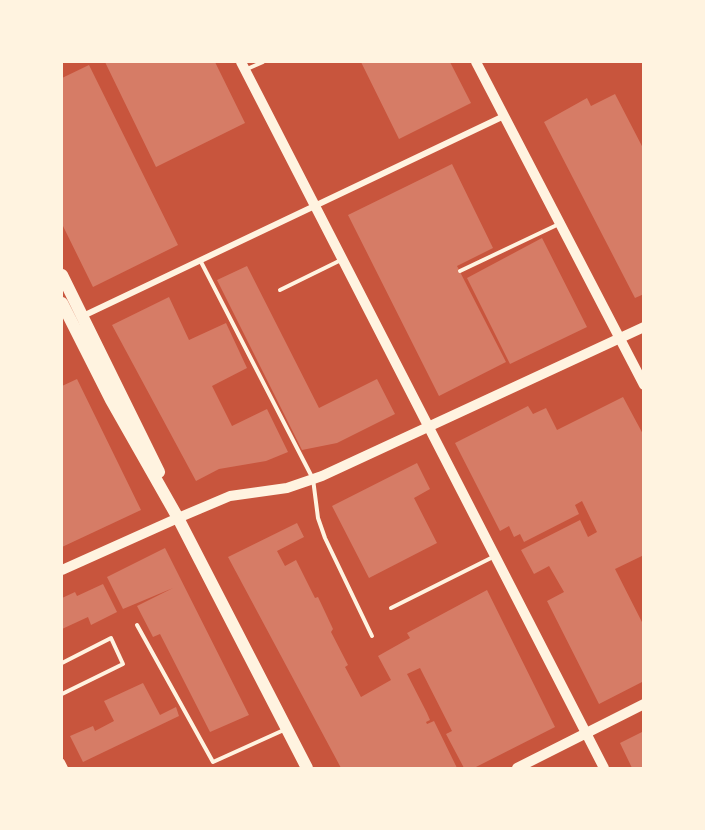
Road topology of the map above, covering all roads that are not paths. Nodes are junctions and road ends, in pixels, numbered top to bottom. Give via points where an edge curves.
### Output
1 (263, 62) edge
2 (476, 62) edge
3 (243, 66) edge
4 (504, 116) junction
5 (314, 206) junction
6 (561, 223) junction
7 (342, 259) junction
8 (200, 260) junction
9 (460, 271) dead end
10 (62, 275) edge
11 (280, 290) dead end
12 (62, 303) edge
13 (83, 316) junction
14 (71, 322) junction
15 (644, 327) edge
16 (620, 338) junction
17 (644, 385) edge
18 (428, 428) junction
19 (313, 479) junction
20 (178, 518) junction
21 (494, 556) junction
22 (62, 570) edge
23 (391, 608) dead end
24 (137, 625) dead end
25 (372, 636) dead end
26 (62, 663) edge
27 (62, 694) edge
28 (644, 704) edge
29 (287, 729) junction
30 (586, 733) junction
31 (62, 762) edge
32 (65, 768) edge
33 (307, 768) edge
34 (518, 768) edge
35 (604, 768) edge

1 - 3 lane
2 - 4 street
3 - 5 street
4 - 5 street
4 - 6 street
5 - 7 street
5 - 8 street
6 - 9 lane
6 - 16 street
7 - 11 lane
7 - 18 street
8 - 13 street
8 - 19 lane
10 - 13 main road
12 - 14 main road
13 - 14 street
13 - 20 main road
14 - 20 main road
15 - 16 street
16 - 17 street
16 - 18 street
18 - 19 street
18 - 21 street
19 - 20 street via 286,488 230,496
19 - 25 lane via 325,538
20 - 22 street
20 - 29 main road
21 - 23 lane
21 - 30 street
24 - 29 lane via 213,762
26 - 27 lane via 111,638 123,664
28 - 30 street
29 - 33 main road
30 - 34 street
30 - 35 street
31 - 32 street

